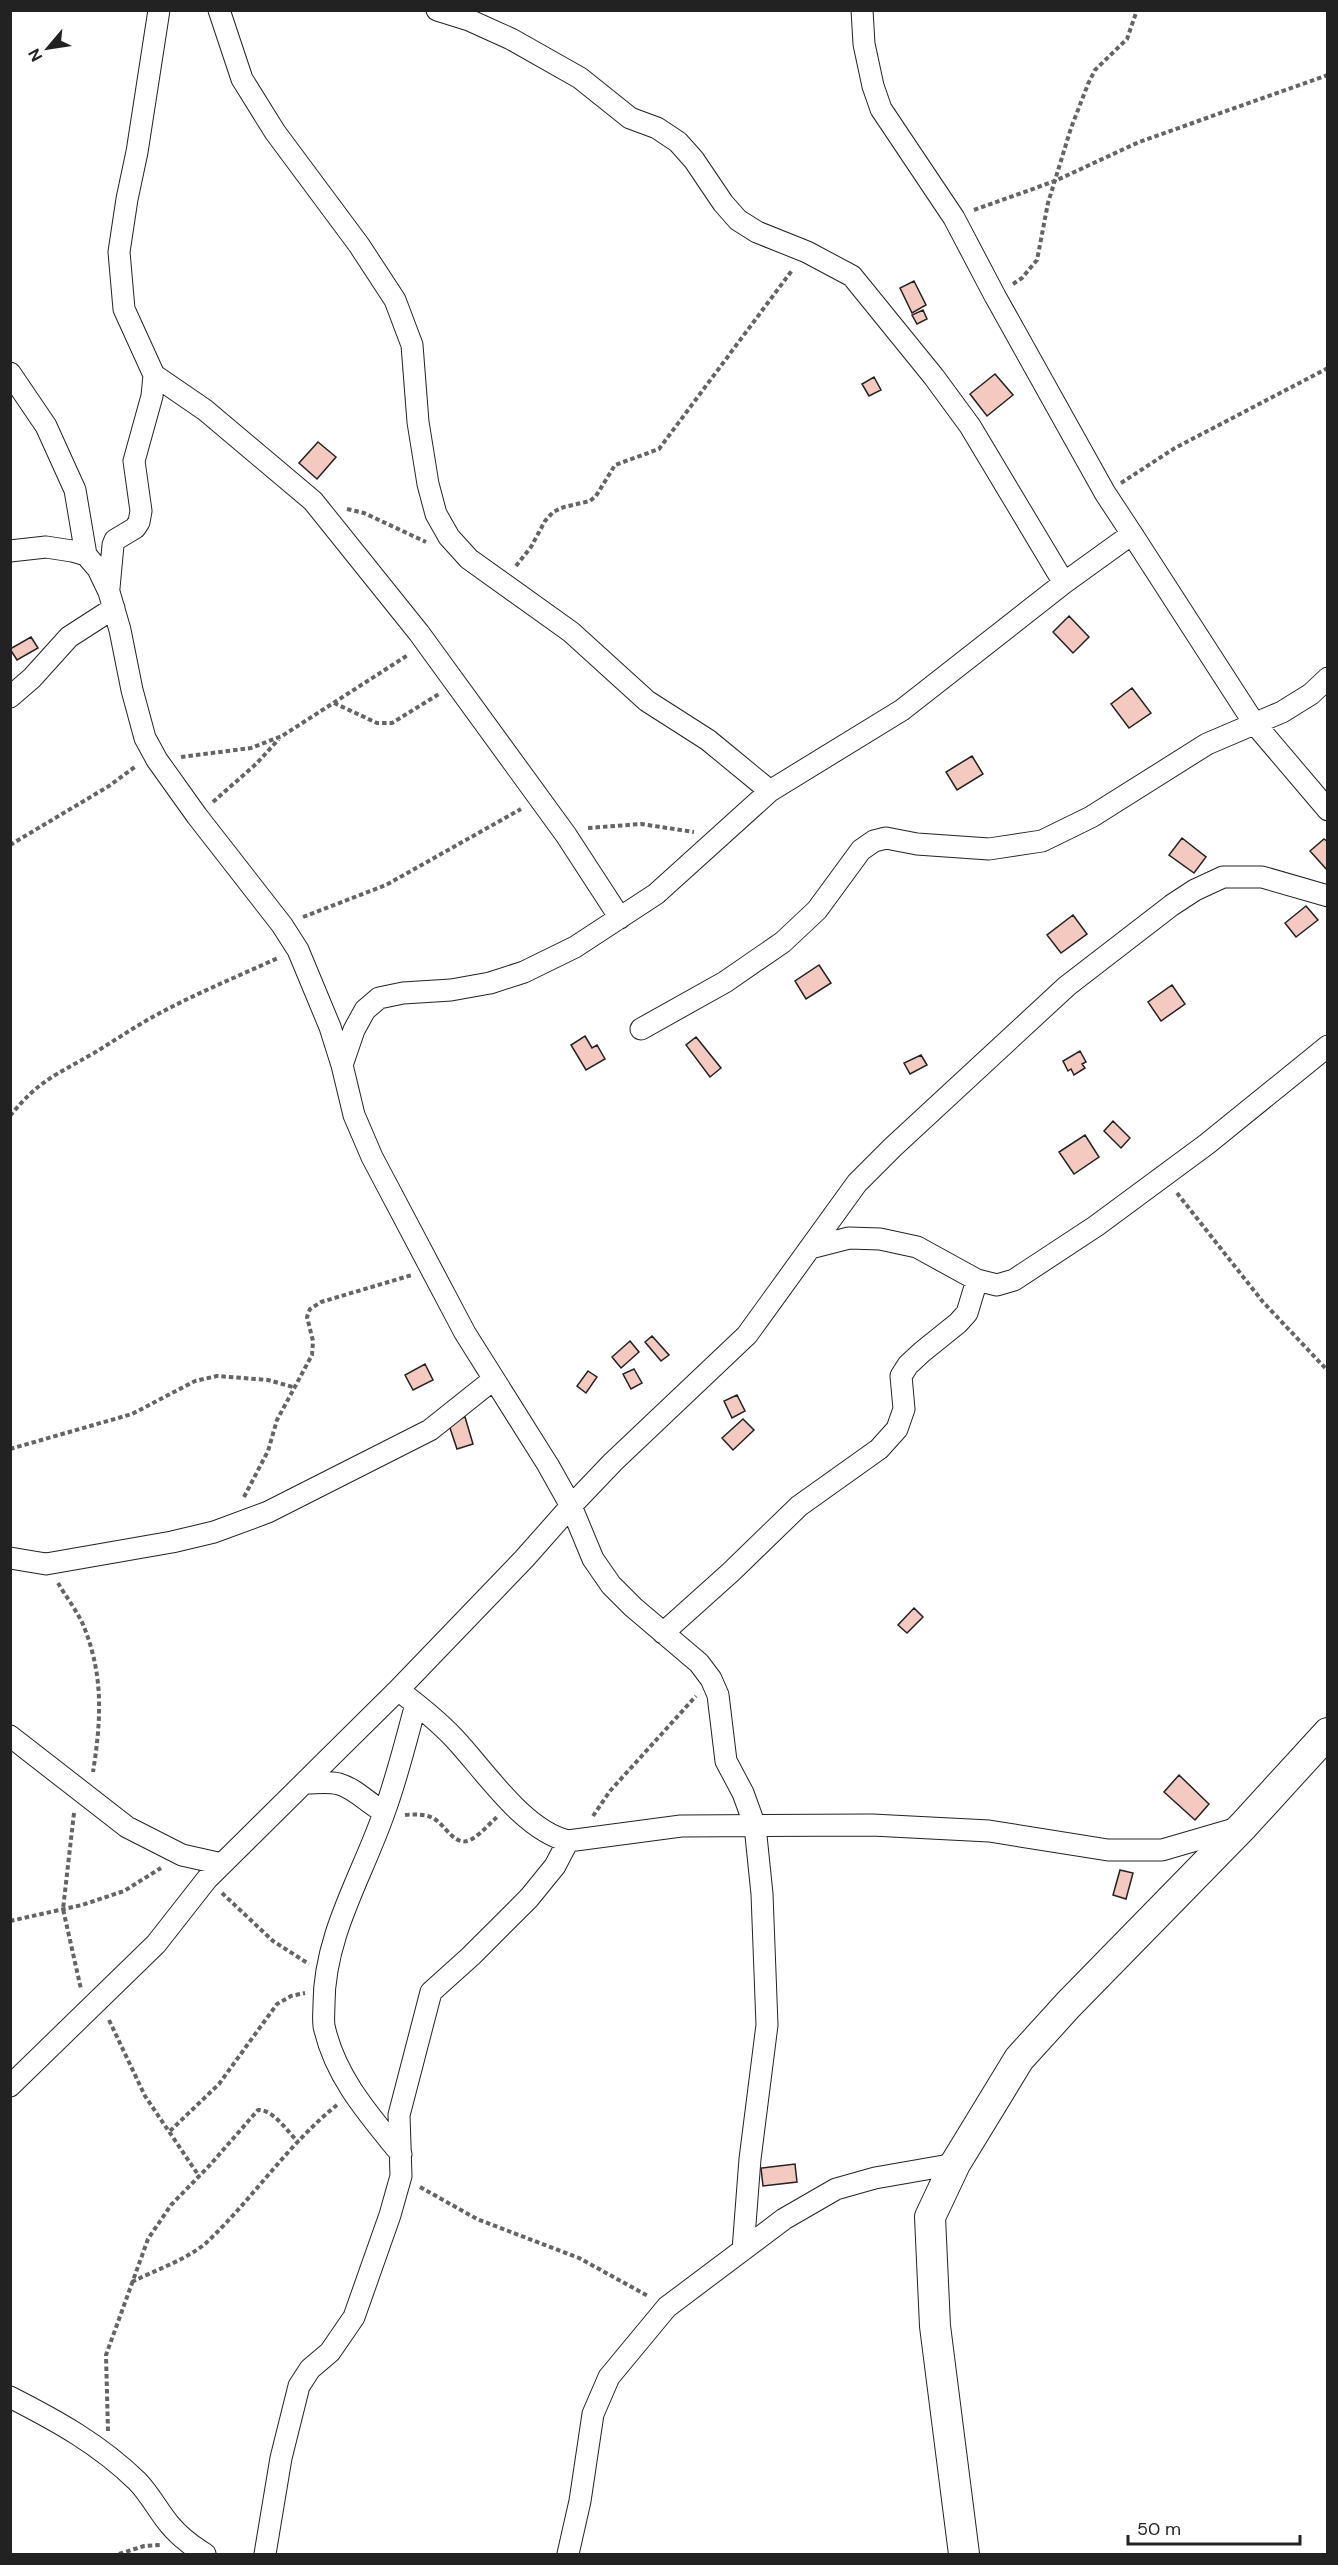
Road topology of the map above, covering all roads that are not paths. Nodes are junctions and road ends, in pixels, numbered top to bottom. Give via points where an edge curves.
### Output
1 (159, 10) edge
2 (219, 10) edge
3 (437, 10) edge
4 (862, 10) edge
5 (10, 373) edge
6 (154, 375) junction
7 (1132, 534) junction
8 (10, 551) edge
9 (87, 555) junction
10 (1064, 583) junction
11 (112, 600) junction
12 (1328, 678) edge
13 (10, 697) edge
14 (1254, 723) junction
15 (770, 791) junction
16 (1328, 810) edge
17 (1328, 896) edge
18 (620, 918) junction
19 (641, 1029) dead end
20 (1328, 1046) edge
21 (342, 1065) junction
22 (810, 1248) junction
23 (977, 1280) junction
24 (494, 1379) junction
25 (571, 1506) junction
26 (10, 1558) edge
27 (663, 1633) junction
28 (398, 1690) junction
29 (416, 1704) junction
30 (1328, 1733) edge
31 (10, 1736) edge
32 (306, 1783) junction
33 (385, 1808) junction
34 (755, 1826) junction
35 (1243, 1826) junction
36 (573, 1839) junction
37 (222, 1864) junction
38 (10, 2086) edge
39 (401, 2154) junction
40 (955, 2164) junction
41 (743, 2250) junction
42 (10, 2397) edge
43 (205, 2554) edge
44 (265, 2554) edge
45 (568, 2554) edge
46 (964, 2554) edge

1 - 6 street via 119,252 124,309
2 - 15 street via 242,79 275,132 353,236 395,300 412,345 428,484 436,514 449,537 468,559 571,632 648,701 708,740
3 - 10 street via 511,39 580,78 630,118 657,128 678,142 738,220 852,276 970,426
4 - 7 street via 864,44 881,109 954,218
5 - 9 street via 46,426 75,490
6 - 11 street via 134,461 141,512 135,528 113,544
6 - 18 street via 205,410 313,501 426,643 566,835
7 - 10 street
7 - 14 street
8 - 9 street via 46,546
9 - 11 street via 99,569
10 - 15 street via 902,710
11 - 13 street
11 - 21 street via 145,738 197,816 298,950
12 - 14 street via 1282,712
14 - 16 street
14 - 19 street via 1207,744 1091,818 1042,841 989,849 886,838 874,841 861,850 817,910 783,942 725,982
15 - 18 street via 656,894
17 - 22 street via 1262,877 1223,877 1172,905 1067,986 893,1147 857,1183
18 - 21 street via 575,947 524,972 451,990 379,998 365,1010
20 - 23 street via 1207,1144 1096,1226 1014,1280 997,1285
21 - 24 street via 363,1136 465,1333
22 - 23 street via 849,1238 880,1239 917,1247
22 - 25 street via 747,1335
23 - 27 street via 967,1313 915,1358 901,1376 904,1409 897,1430 879,1449 799,1506
24 - 25 street
24 - 26 street via 430,1430 268,1512 214,1532 46,1563
25 - 27 street via 593,1559 611,1585
25 - 28 street
27 - 34 street via 699,1663 711,1679 718,1695 726,1761
28 - 29 street
28 - 32 street
29 - 33 street
29 - 36 street via 453,1736 540,1829 553,1837
30 - 35 street
31 - 37 street via 128,1827 182,1855
32 - 33 street via 339,1784 355,1791 370,1805
32 - 37 street
33 - 39 street via 342,1913 324,1982 324,2025 352,2094
34 - 35 street via 988,1831 1108,1850 1162,1850
34 - 36 street via 681,1826
34 - 41 street via 767,2025
35 - 40 street via 1019,2059
36 - 39 street via 529,1898 431,1992 399,2115
37 - 38 street via 156,1944
39 - 44 street via 390,2215 354,2318 299,2386 281,2458
40 - 41 street via 836,2189 784,2219
40 - 46 street via 930,2217 935,2326
41 - 45 street via 667,2307 609,2377 592,2414
42 - 43 street via 68,2426 108,2456 138,2482 170,2525

